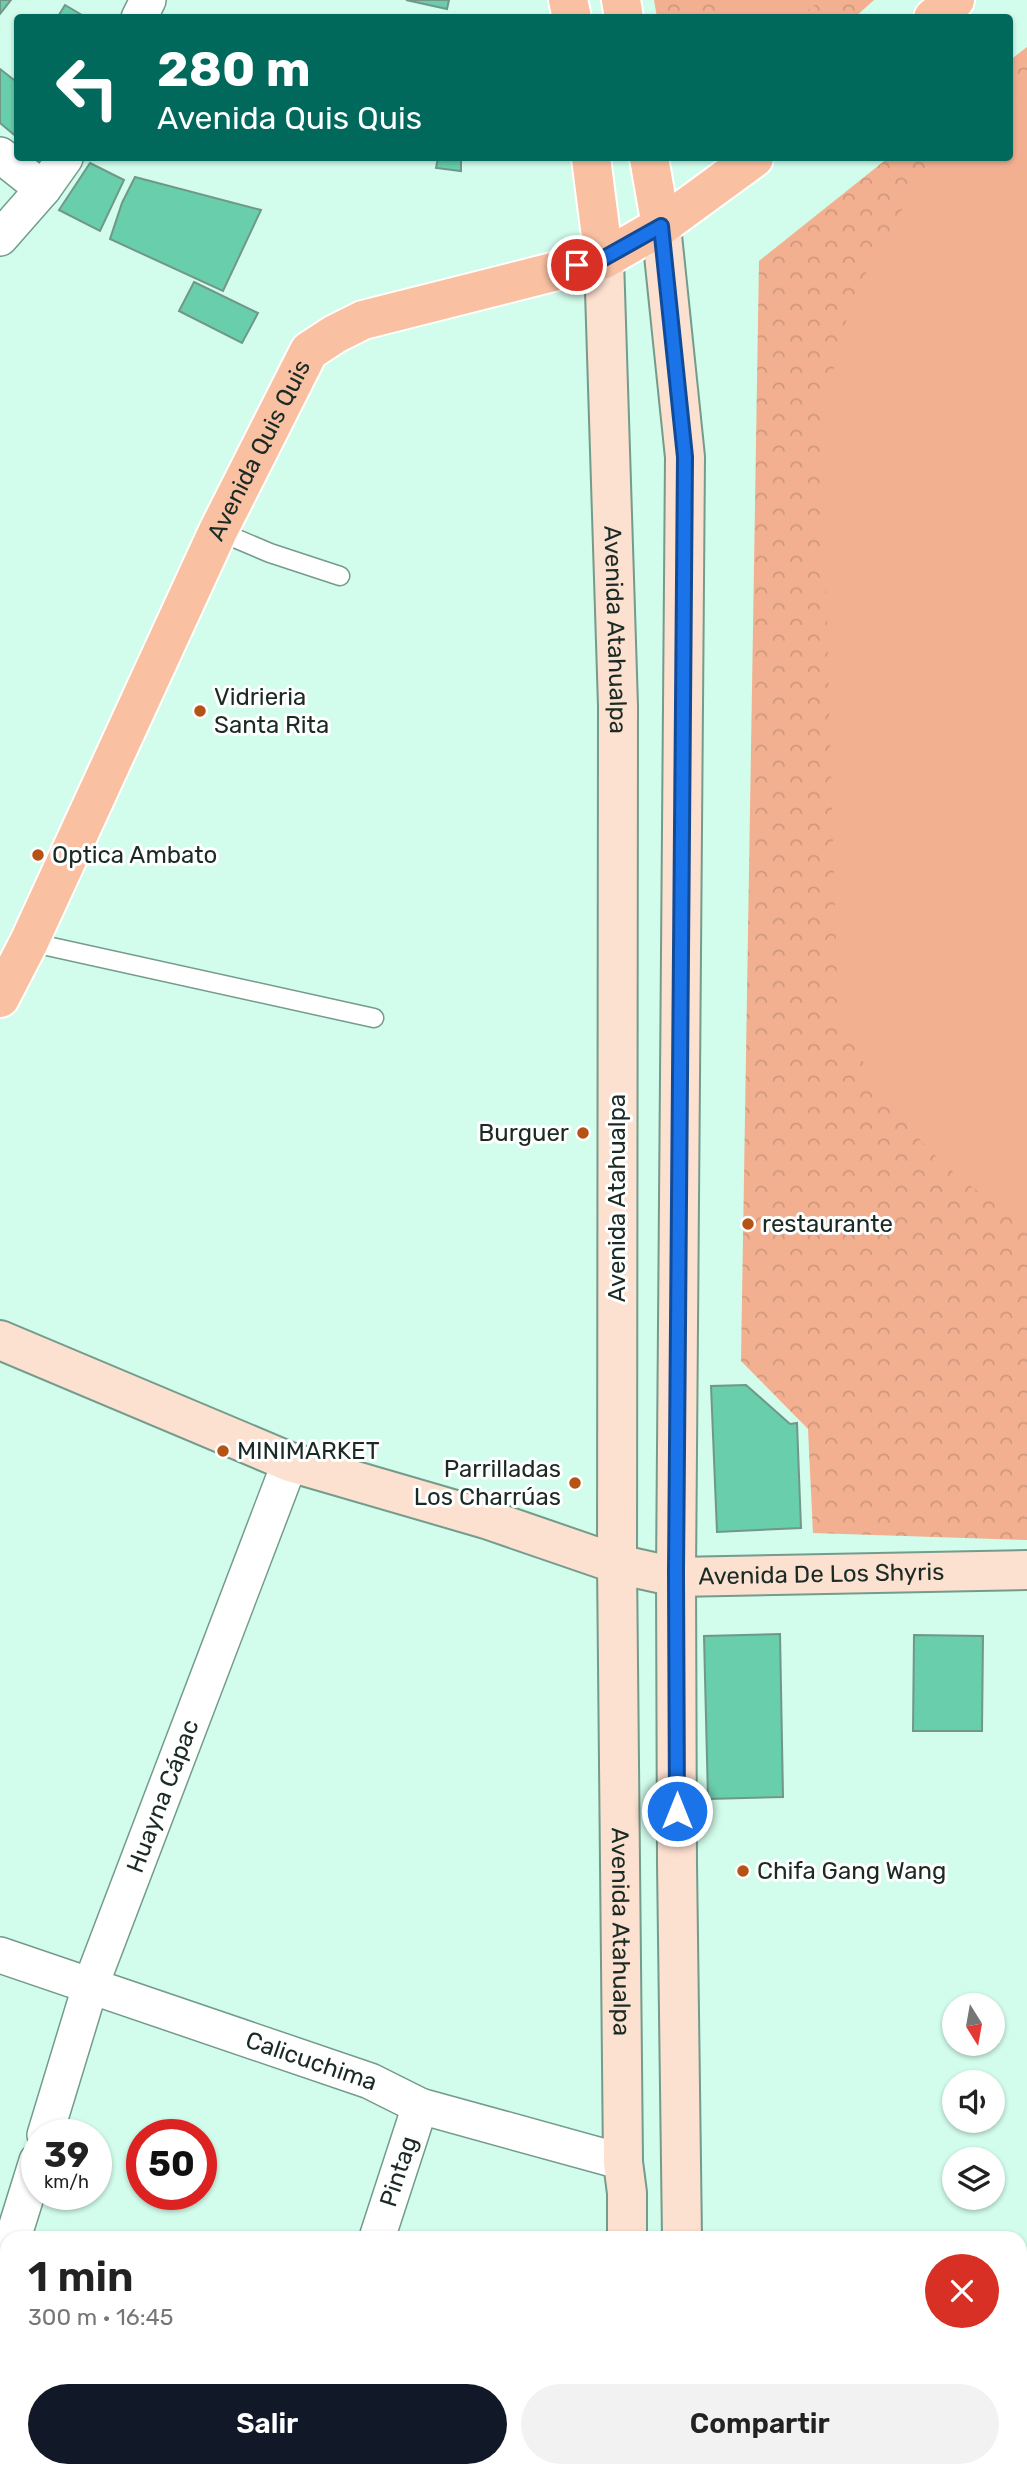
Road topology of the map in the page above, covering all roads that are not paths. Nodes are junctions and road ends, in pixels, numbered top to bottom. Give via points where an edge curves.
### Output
1 (954, 0) edge
2 (938, 14) edge
3 (0, 155) edge
4 (63, 161) edge
5 (591, 161) edge
6 (650, 161) edge
7 (750, 161) edge
8 (43, 189) junction
9 (661, 226) junction
10 (0, 238) edge
11 (604, 258) junction
12 (218, 531) junction
13 (340, 576) dead end
14 (29, 942) junction
15 (0, 998) edge
16 (374, 1018) dead end
17 (0, 1340) edge
18 (290, 1462) junction
19 (617, 1564) junction
20 (1027, 1570) edge
21 (676, 1577) junction
22 (0, 1955) edge
23 (90, 1987) junction
24 (420, 2106) junction
25 (50, 2119) edge
26 (625, 2177) junction
27 (682, 2185) junction
28 (22, 2210) edge
29 (15, 2231) edge
30 (379, 2231) edge
31 (626, 2231) edge
32 (633, 2231) edge
33 (673, 2231) edge
34 (682, 2231) edge

1 - 2 main road
3 - 8 street
4 - 8 street
5 - 11 main road, Avenida Atahualpa
6 - 9 main road
7 - 9 main road, Avenida Quis Quis
8 - 10 street
9 - 11 main road, Avenida Quis Quis
9 - 21 main road via 685,457
11 - 12 main road, Avenida Quis Quis via 363,320 309,351
11 - 19 main road, Avenida Atahualpa via 618,706
12 - 13 lane
12 - 14 main road, Avenida Quis Quis
14 - 15 main road, Avenida Quis Quis
14 - 16 lane
17 - 18 main road, Avenida De Los Shyris
18 - 19 main road, Avenida De Los Shyris via 486,1519
18 - 23 street, Huayna Cápac
19 - 21 main road, Avenida De Los Shyris
19 - 26 main road, Avenida Atahualpa
20 - 21 main road, Avenida De Los Shyris
21 - 27 main road
22 - 23 street, Calicuchima
23 - 24 street, Calicuchima via 370,2081
23 - 25 street, Huayna Cápac
24 - 26 street, Calicuchima
24 - 30 street, Pintag
26 - 31 main road, Avenida Atahualpa
26 - 32 main road
27 - 33 main road
27 - 34 main road
28 - 29 street

